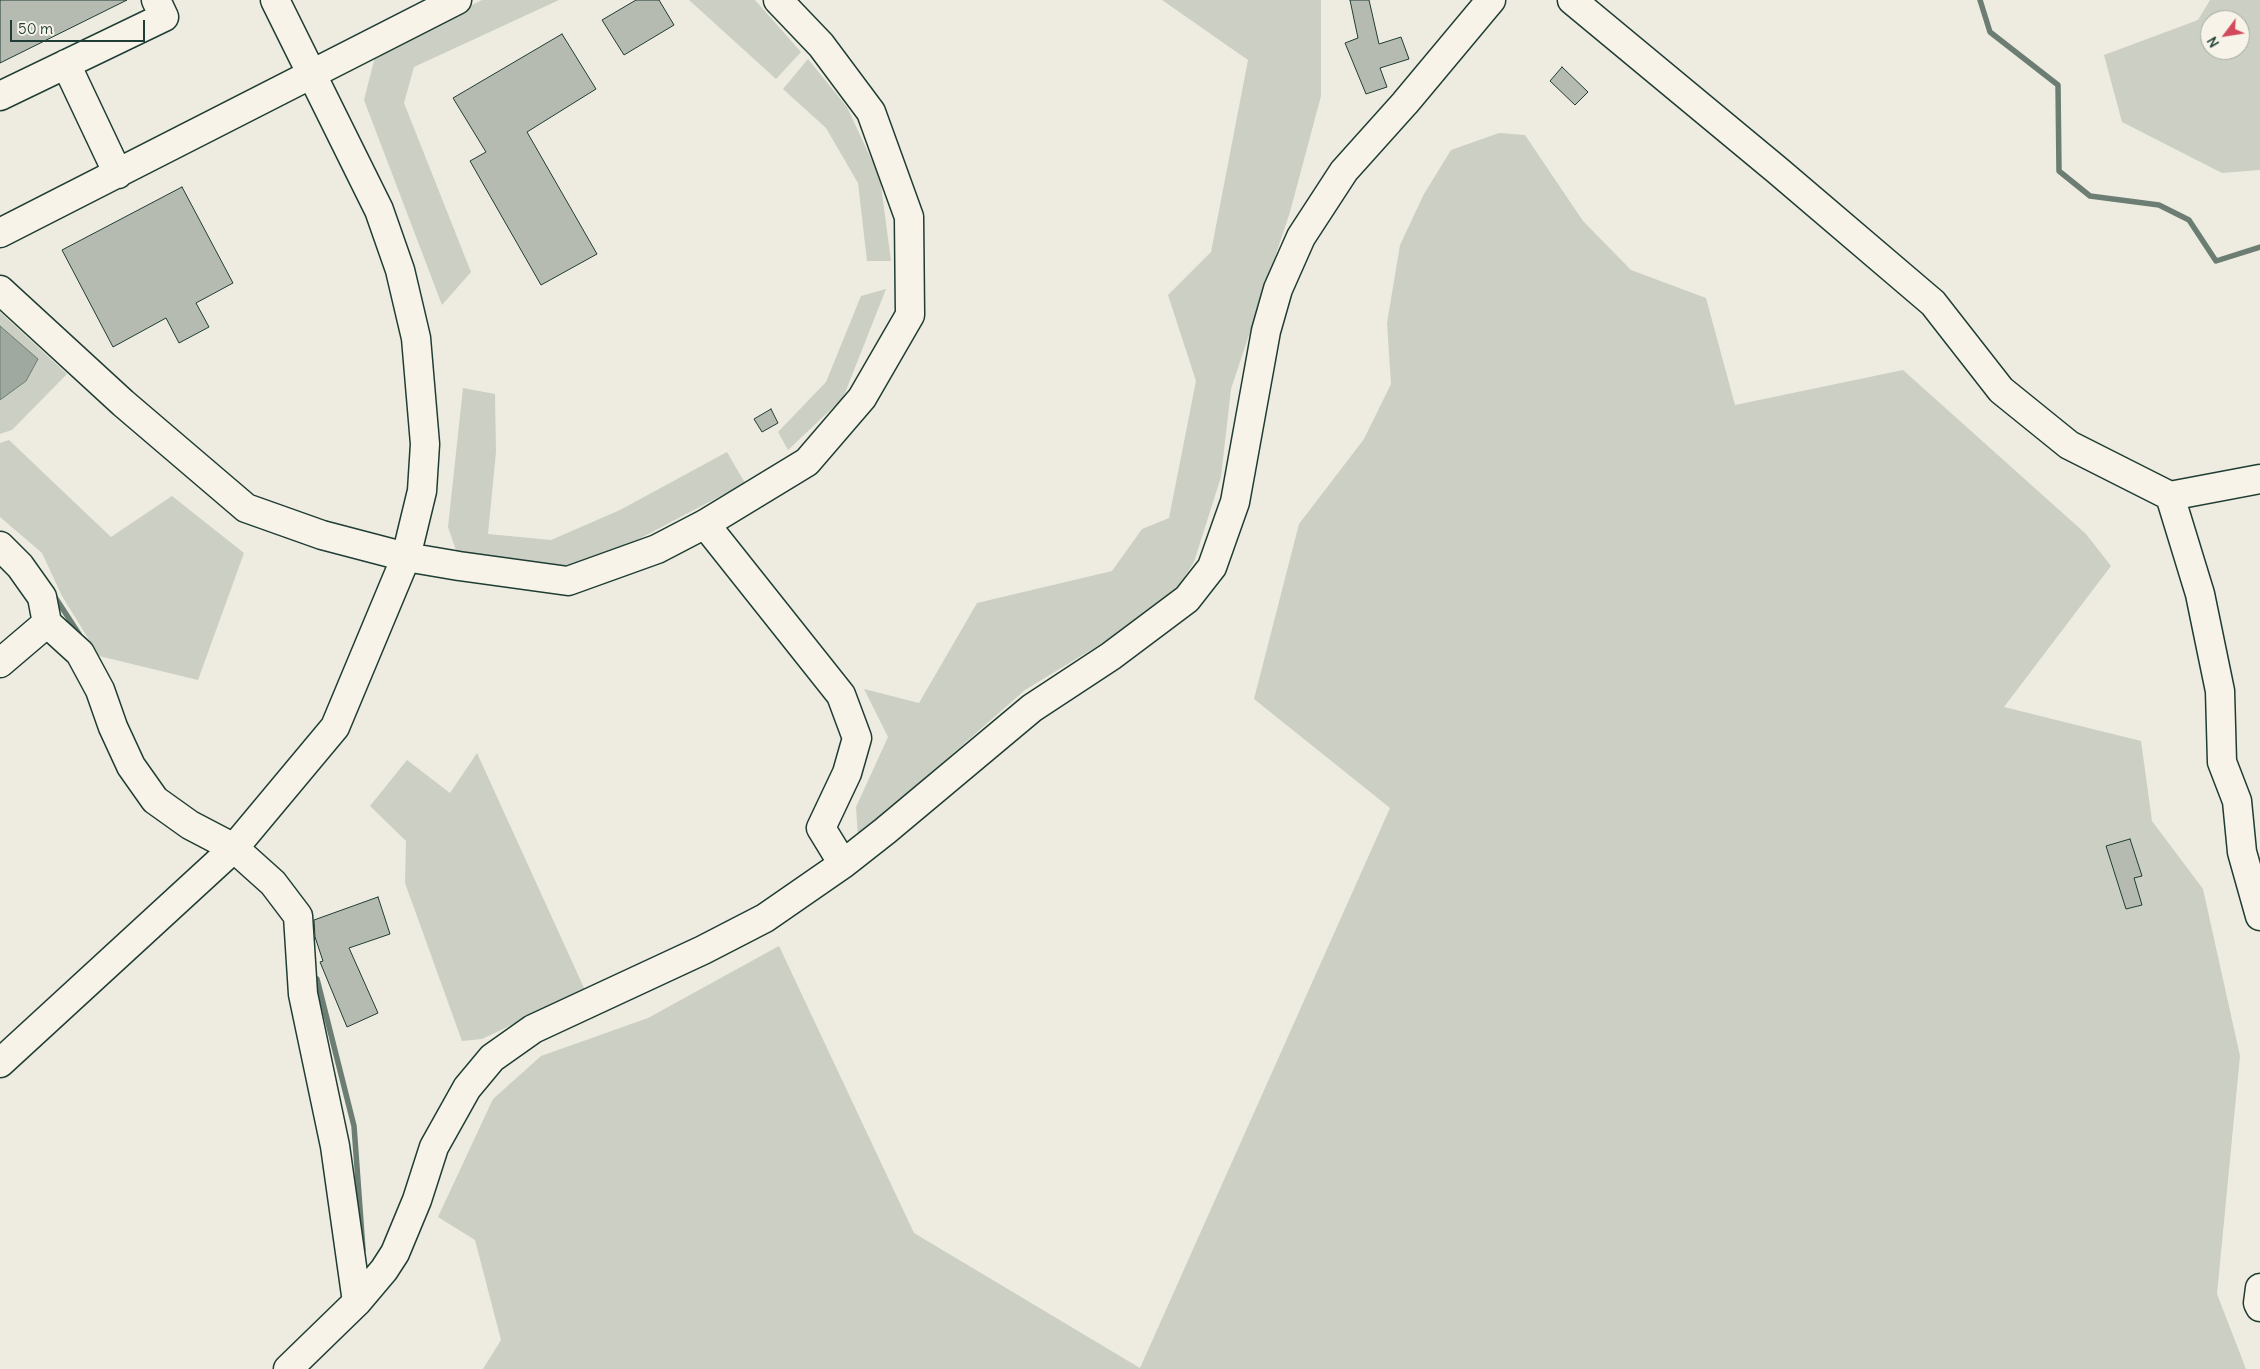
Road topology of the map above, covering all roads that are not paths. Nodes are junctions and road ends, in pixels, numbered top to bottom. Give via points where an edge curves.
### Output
1 (156, 0) edge
2 (275, 0) edge
3 (457, 0) edge
4 (778, 0) edge
5 (1491, 0) edge
6 (1572, 0) edge
7 (66, 64) junction
8 (312, 74) junction
9 (0, 96) edge
10 (118, 174) junction
11 (0, 233) edge
12 (0, 290) edge
13 (2260, 479) edge
14 (2170, 496) junction
15 (705, 524) junction
16 (0, 546) edge
17 (406, 557) junction
18 (47, 623) junction
19 (0, 663) edge
20 (234, 848) junction
21 (843, 864) junction
22 (2260, 916) edge
23 (0, 1063) edge
24 (2260, 1288) edge
25 (357, 1302) junction
26 (2260, 1307) edge
27 (288, 1369) edge

1 - 7 street via 164,17
2 - 8 street
3 - 8 street
4 - 15 street via 821,45 872,112 909,217 910,315 862,398 807,462
5 - 21 street via 1344,171 1301,237 1278,289 1266,331 1235,502 1212,567 1187,599 1111,656 1032,708
6 - 14 street via 1933,303 2001,390 2069,445
7 - 9 street
7 - 10 street
8 - 10 street
8 - 17 street via 380,210 400,270 416,338 426,444 422,491
10 - 11 street
12 - 17 street via 123,403 246,508 322,535
13 - 14 street
14 - 22 street via 2200,594 2220,692 2222,762 2237,801 2242,852
15 - 17 street via 657,549 568,581
15 - 21 street via 841,696 857,738 847,773 822,828
16 - 18 street via 20,566 42,597
17 - 20 street via 335,727
18 - 19 street
18 - 20 street via 80,653 100,690 131,766 155,800 190,825
20 - 23 street
20 - 25 street via 273,884 298,916 303,994 335,1146
21 - 25 street via 765,918 533,1029 492,1058 467,1088 434,1147 395,1253
24 - 26 street
25 - 27 street

